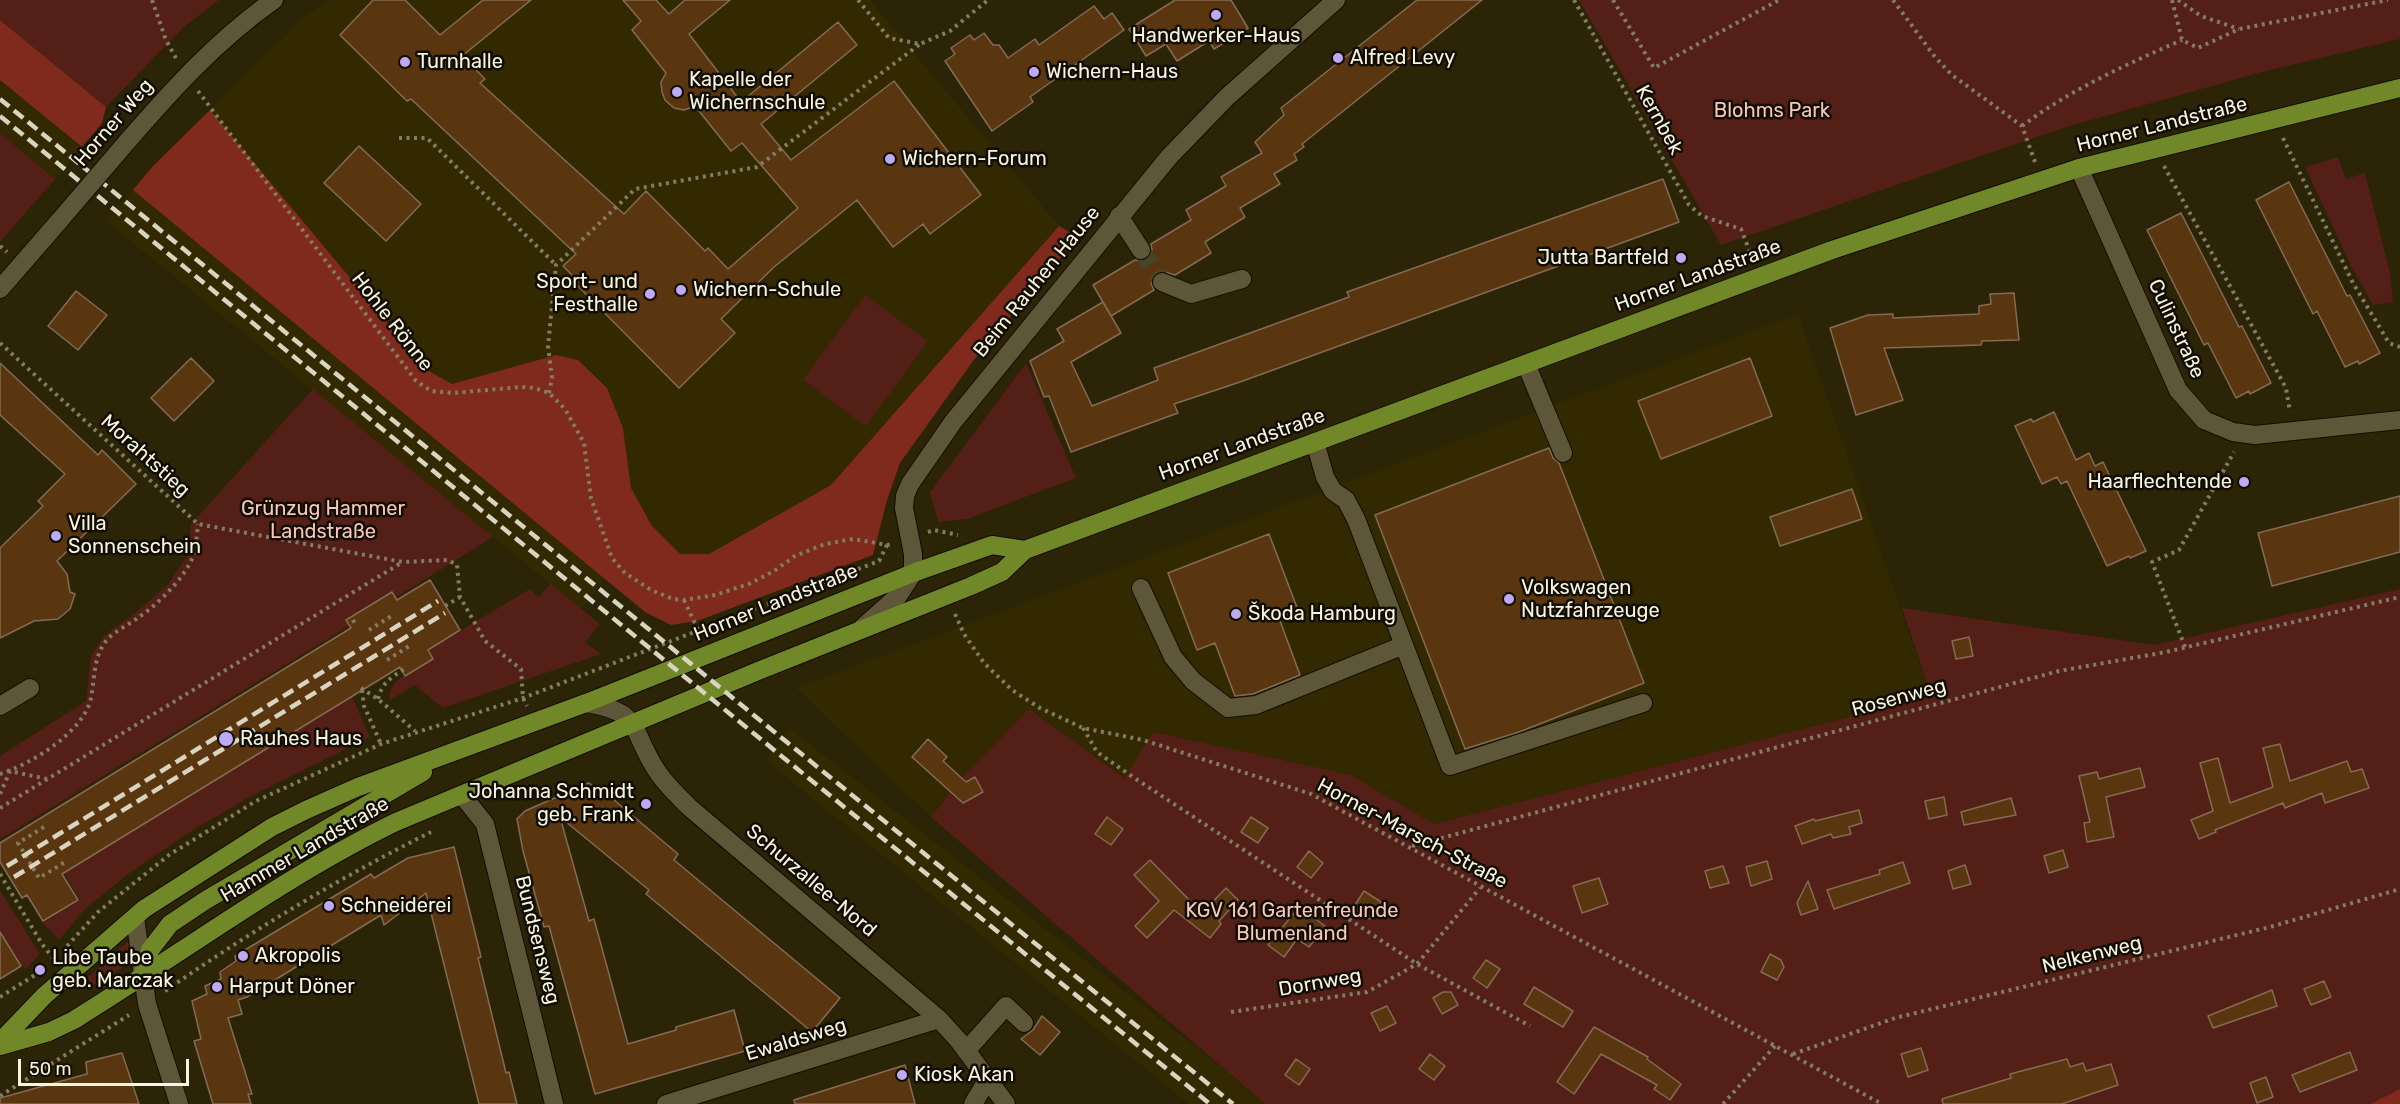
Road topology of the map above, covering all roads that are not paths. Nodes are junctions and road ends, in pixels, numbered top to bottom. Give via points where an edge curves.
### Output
1 (274, 0) edge
2 (1336, 0) edge
3 (2400, 88) edge
4 (2079, 168) junction
5 (1119, 216) junction
6 (1141, 250) tunnel mouth
7 (1242, 279) dead end
8 (1162, 282) tunnel mouth
9 (0, 289) edge
10 (1526, 364) junction
11 (2400, 420) edge
12 (1315, 442) junction
13 (1563, 453) dead end
14 (1024, 550) junction
15 (913, 573) junction
16 (1141, 588) dead end
17 (858, 632) junction
18 (1404, 645) junction
19 (681, 665) joint
20 (30, 688) dead end
21 (713, 690) joint
22 (586, 703) junction
23 (1643, 703) dead end
24 (0, 706) edge
25 (634, 723) junction
26 (463, 748) junction
27 (462, 795) junction
28 (135, 917) junction
29 (142, 976) junction
30 (939, 1019) junction
31 (1024, 1023) dead end
32 (0, 1044) edge
33 (966, 1051) junction
34 (988, 1079) junction
35 (179, 1104) edge
36 (555, 1104) edge
37 (666, 1104) edge
38 (973, 1104) edge
39 (1006, 1104) edge

1 - 9 street, Horner Weg, bridge via 241,24 185,76
2 - 5 street, Beim Rauhen Hause via 1227,97
3 - 4 main road, Horner Landstraße
4 - 10 main road, Horner Landstraße via 1832,250
4 - 11 street, Culinstraße via 2178,390 2204,420 2233,432 2255,435
5 - 6 street
5 - 15 street, Beim Rauhen Hause via 967,404 910,483 904,508 914,554
7 - 8 street via 1191,294
10 - 12 main road, Horner Landstraße
10 - 13 street
12 - 14 main road, Horner Landstraße
12 - 18 street via 1325,477 1333,491 1346,500 1356,519
14 - 15 main road, Horner Landstraße via 992,545
14 - 17 main road, Horner Landstraße via 1002,572
15 - 17 street via 898,596
15 - 19 main road, Horner Landstraße
16 - 18 street via 1173,657 1193,681 1228,708 1256,705
17 - 21 main road, Horner Landstraße
18 - 23 street via 1450,766
19 - 22 main road, Hammer Landstraße
20 - 24 street
21 - 25 main road, Hammer Landstraße
22 - 25 street via 609,706
22 - 26 main road, Hammer Landstraße
25 - 27 main road, Hammer Landstraße
25 - 30 street, Schurzallee-Nord via 655,768 689,807
26 - 28 main road, Hammer Landstraße via 358,787 272,827
26 - 29 main road via 170,924 150,950
27 - 29 main road, Hammer Landstraße via 364,837
27 - 36 street, Bundsensweg via 485,824
28 - 29 street
28 - 32 main road, Hammer Landstraße via 44,996
29 - 32 main road, Hammer Landstraße via 49,1032
29 - 35 street
30 - 33 street, Schurzallee-Nord
30 - 37 street, Ewaldsweg
31 - 33 street via 1006,1006
33 - 34 street, Schurzallee-Nord
34 - 38 street
34 - 39 street, Schurzallee-Nord

